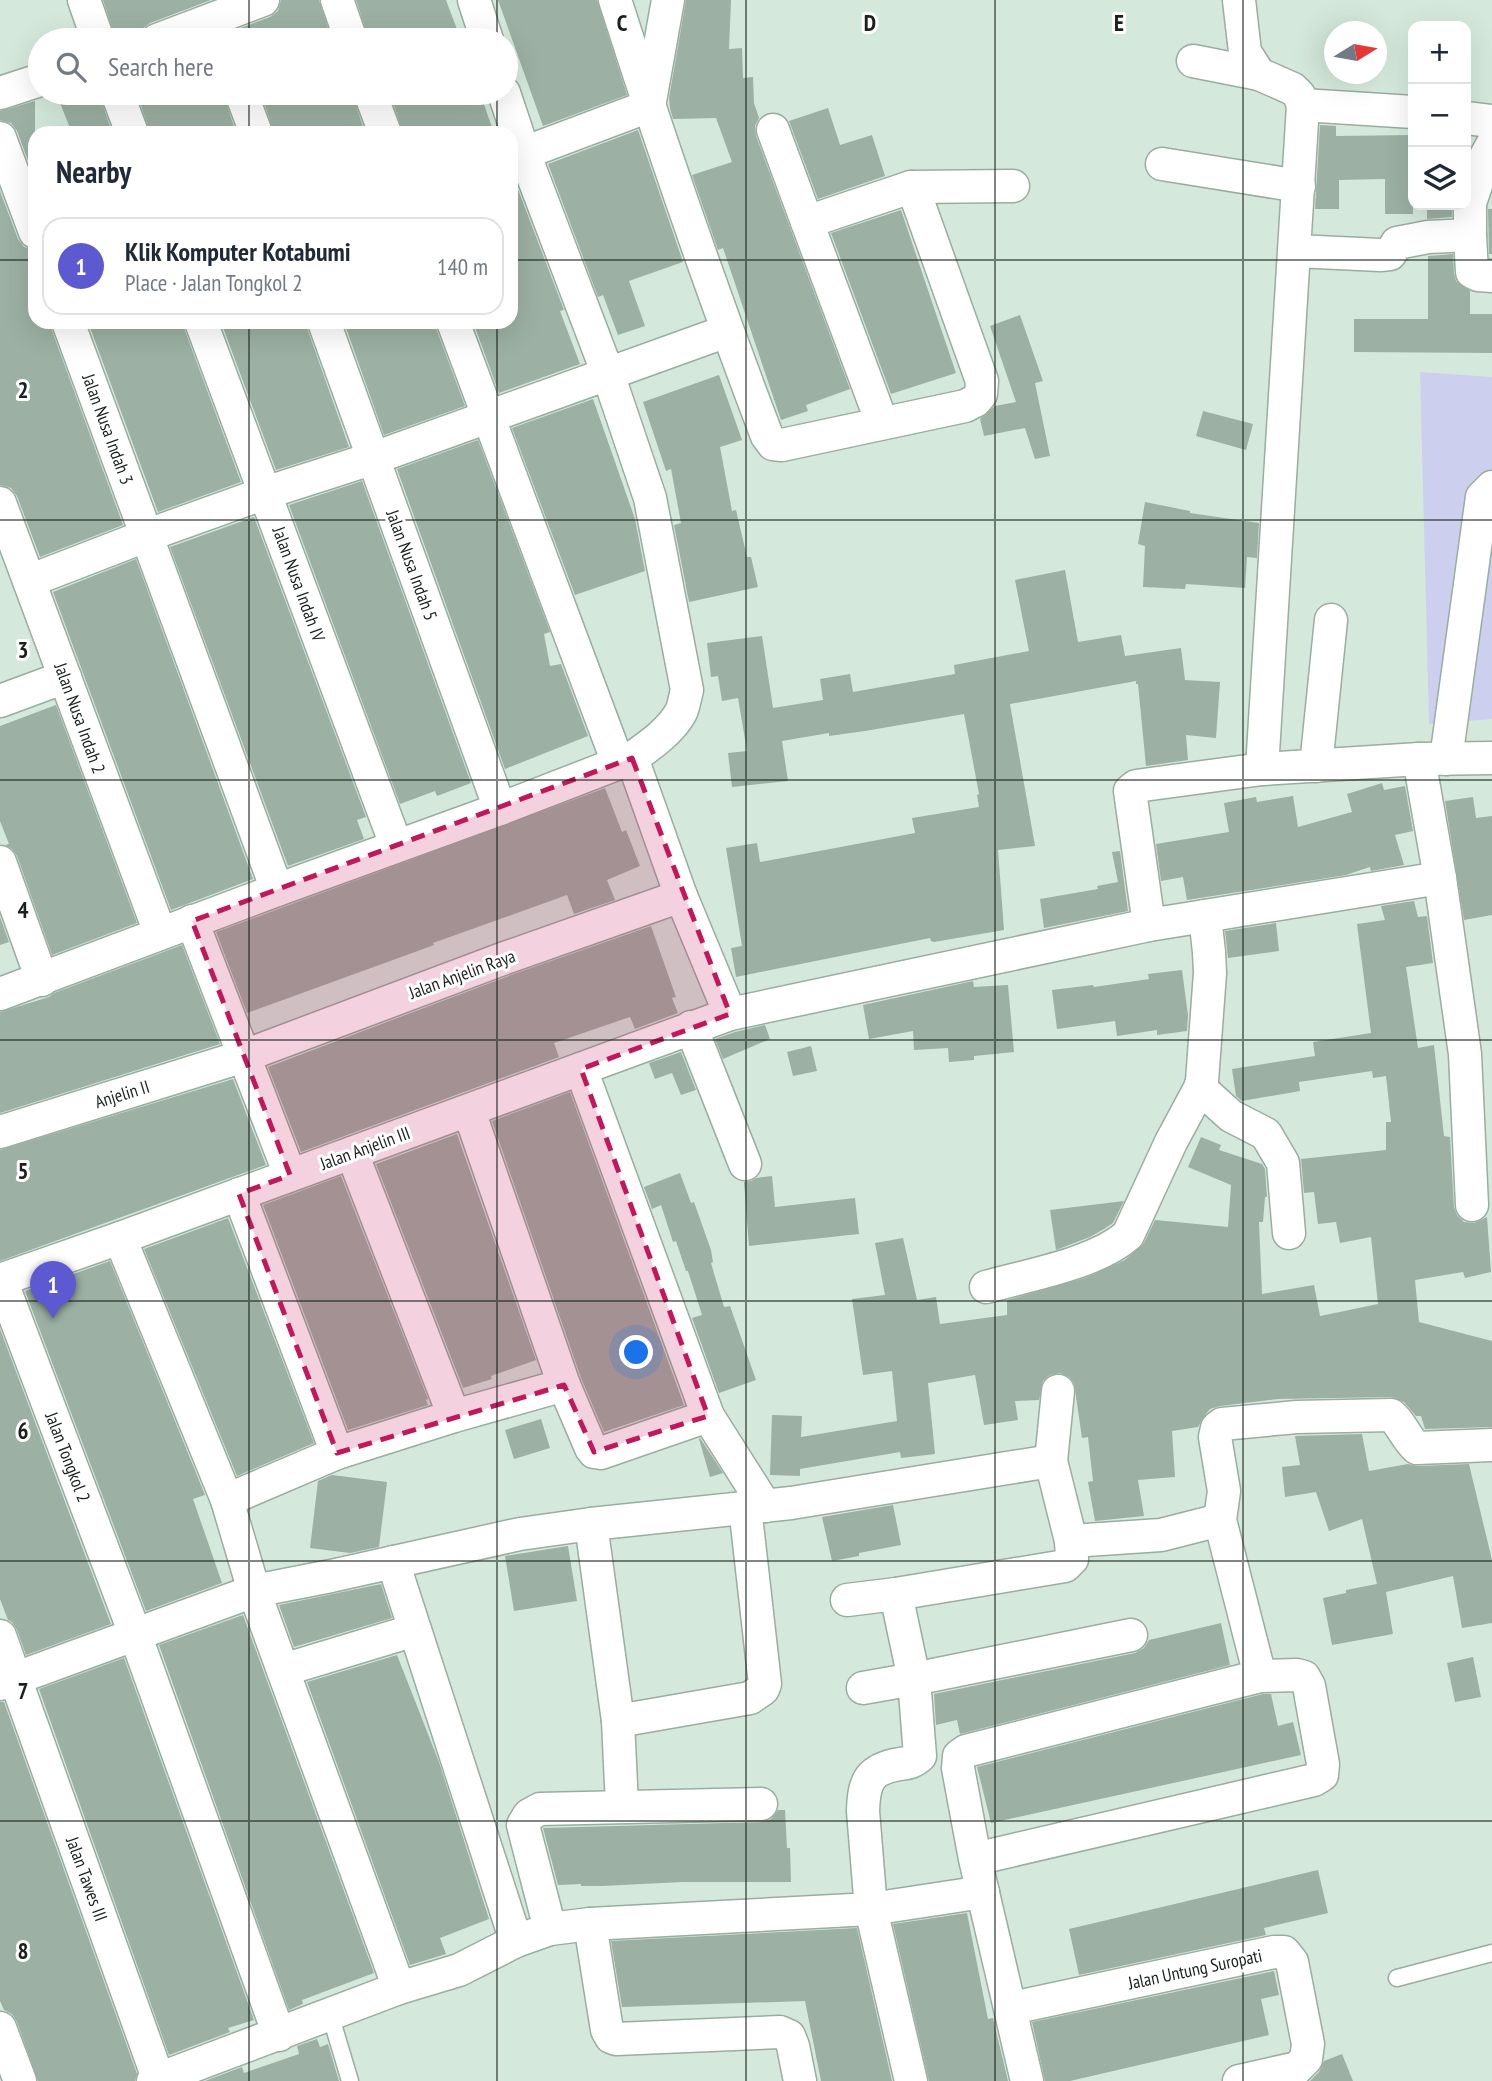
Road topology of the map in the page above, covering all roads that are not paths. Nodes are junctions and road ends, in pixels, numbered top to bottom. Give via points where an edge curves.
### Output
1 (84, 0) edge
2 (263, 0) edge
3 (337, 0) edge
4 (474, 0) edge
5 (615, 0) edge
6 (668, 0) edge
7 (1239, 0) edge
8 (215, 20) edge
9 (94, 28) edge
10 (192, 28) edge
11 (347, 28) edge
12 (483, 28) edge
13 (1194, 61) dead end
14 (1259, 74) junction
15 (28, 84) edge
16 (0, 93) edge
17 (122, 105) edge
18 (246, 105) edge
19 (374, 105) edge
20 (508, 105) edge
21 (1303, 105) junction
22 (649, 106) junction
23 (1408, 112) edge
24 (1471, 119) edge
25 (1492, 121) edge
26 (129, 126) edge
27 (253, 126) edge
28 (382, 126) edge
29 (515, 126) edge
30 (773, 130) dead end
31 (518, 135) edge
32 (0, 138) edge
33 (1492, 145) edge
34 (524, 153) junction
35 (1162, 164) dead end
36 (1013, 186) dead end
37 (1299, 186) junction
38 (911, 187) junction
39 (28, 213) edge
40 (807, 222) junction
41 (1470, 235) junction
42 (1296, 251) junction
43 (1492, 276) edge
44 (71, 329) edge
45 (204, 329) edge
46 (327, 329) edge
47 (456, 329) edge
48 (727, 331) junction
49 (608, 374) junction
50 (487, 416) junction
51 (882, 423) junction
52 (373, 458) junction
53 (1492, 487) edge
54 (265, 493) junction
55 (0, 503) edge
56 (148, 535) junction
57 (29, 581) junction
58 (1331, 620) dead end
59 (65, 677) junction
60 (0, 701) edge
61 (1492, 758) edge
62 (1432, 759) junction
63 (625, 761) junction
64 (1316, 766) junction
65 (1262, 769) junction
66 (500, 809) junction
67 (396, 845) junction
68 (0, 862) edge
69 (1440, 878) junction
70 (277, 890) junction
71 (681, 896) junction
72 (1205, 916) junction
73 (192, 921) junction
74 (1149, 925) junction
75 (160, 933) junction
76 (42, 980) junction
77 (0, 994) edge
78 (730, 1014) junction
79 (691, 1027) junction
80 (244, 1056) junction
81 (581, 1069) junction
82 (1200, 1088) junction
83 (469, 1111) junction
84 (0, 1132) edge
85 (352, 1153) junction
86 (745, 1164) dead end
87 (290, 1175) junction
88 (239, 1194) junction
89 (1472, 1205) dead end
90 (1289, 1233) dead end
91 (120, 1238) junction
92 (1, 1280) edge
93 (986, 1287) dead end
94 (564, 1385) junction
95 (1058, 1391) dead end
96 (454, 1416) junction
97 (708, 1416) junction
98 (1492, 1445) edge
99 (337, 1453) junction
100 (1051, 1461) junction
101 (227, 1500) junction
102 (755, 1506) junction
103 (1220, 1520) junction
104 (591, 1524) junction
105 (1071, 1541) junction
106 (393, 1562) junction
107 (254, 1591) junction
108 (896, 1594) junction
109 (847, 1600) dead end
110 (415, 1630) junction
111 (135, 1634) junction
112 (1131, 1635) dead end
113 (0, 1636) edge
114 (283, 1670) junction
115 (1259, 1676) junction
116 (915, 1679) junction
117 (8, 1681) edge
118 (863, 1688) dead end
119 (618, 1721) junction
120 (761, 1804) dead end
121 (622, 1806) junction
122 (975, 1859) junction
123 (983, 1892) junction
124 (871, 1909) junction
125 (590, 1924) junction
126 (550, 1929) junction
127 (516, 1941) junction
128 (1492, 1953) edge
129 (1397, 1978) dead end
130 (399, 1988) junction
131 (1012, 2008) junction
132 (330, 2014) junction
133 (0, 2028) edge
134 (279, 2035) junction
135 (157, 2080) edge
136 (20, 2081) edge
137 (350, 2081) edge
138 (800, 2081) edge
139 (911, 2081) edge
140 (1027, 2081) edge
141 (1239, 2081) edge

1 - 9 street
2 - 8 street
3 - 11 street
4 - 12 street
5 - 22 street
6 - 22 street
7 - 14 street via 1245,52
8 - 10 street
13 - 14 street
14 - 21 street via 1293,89
15 - 16 street
17 - 26 street
18 - 27 street
19 - 28 street
20 - 29 street
21 - 23 street
21 - 37 street
22 - 34 street
22 - 48 street
24 - 25 street
30 - 40 street
31 - 34 street
32 - 39 street
33 - 41 street via 1470,203
34 - 49 street
35 - 37 street
36 - 38 street
37 - 42 street
38 - 40 street
38 - 51 street via 982,381 981,394 955,409
40 - 51 street
41 - 42 street via 1396,243 1390,254 1380,255
41 - 43 street via 1472,271
42 - 65 street
44 - 56 street, Jalan Nusa Indah 3
45 - 54 street, Jalan Nusa Indah IV
46 - 52 street, Jalan Nusa Indah 5
47 - 50 street
48 - 49 street
48 - 51 street via 773,444
49 - 50 street
49 - 63 street via 650,498 687,690 673,724
50 - 52 street
50 - 63 street
52 - 54 street
52 - 66 street, Jalan Nusa Indah 5
53 - 62 street via 1482,497
54 - 56 street
54 - 67 street, Jalan Nusa Indah IV
55 - 57 street, Jalan Nusa Indah 2
56 - 57 street
56 - 70 street, Jalan Nusa Indah 3
57 - 59 street, Jalan Nusa Indah 2
58 - 64 street
59 - 60 street
59 - 75 street, Jalan Nusa Indah 2
61 - 62 street
62 - 64 street
62 - 69 street
63 - 66 street
63 - 71 street
64 - 65 street
65 - 74 street via 1136,786 1130,791
66 - 67 street
67 - 70 street
68 - 76 street
69 - 72 street, Jalan Anjelin III
69 - 89 street via 1465,1054
70 - 73 street
71 - 78 street
71 - 80 street, Jalan Anjelin Raya
72 - 74 street, Jalan Anjelin III
72 - 82 street via 1210,974
73 - 75 street
73 - 80 street
74 - 78 street, Jalan Anjelin III
75 - 76 street
76 - 77 street
78 - 79 street, Jalan Anjelin III
79 - 81 street, Jalan Anjelin III
79 - 86 street
80 - 84 street, Anjelin II
80 - 87 street
81 - 83 street, Jalan Anjelin III
81 - 97 street
82 - 90 street via 1231,1116 1266,1133 1283,1163
82 - 93 street via 1128,1235 1081,1261
83 - 85 street, Jalan Anjelin III
83 - 94 street
85 - 87 street, Jalan Anjelin III
85 - 96 street
87 - 88 street, Jalan Anjelin III
88 - 91 street, Jalan Anjelin III
88 - 99 street
91 - 92 street, Jalan Anjelin III
91 - 101 street
92 - 111 street, Jalan Tongkol 2
94 - 96 street
94 - 97 street via 594,1452
95 - 100 street
96 - 99 street
97 - 102 street
98 - 103 street via 1417,1448 1391,1415 1222,1424 1215,1437 1224,1491
99 - 101 street
100 - 102 street
100 - 105 street
101 - 107 street
102 - 104 street
102 - 119 street via 763,1689 750,1698
103 - 105 street via 1161,1535
103 - 115 street
104 - 106 street via 520,1534
104 - 119 street
105 - 108 street via 1072,1559 1065,1566
106 - 107 street
106 - 110 street
107 - 111 street
107 - 114 street
108 - 109 street
108 - 116 street
110 - 114 street
110 - 127 street
111 - 117 street
111 - 134 street, Jalan Tongkol 2
112 - 116 street
113 - 117 street, Jalan Tawes III
114 - 130 street
115 - 122 street via 966,1751 959,1756 958,1768
115 - 122 street via 1304,1677 1322,1775
116 - 118 street
116 - 124 street via 920,1756 879,1768 863,1794
117 - 135 street, Jalan Tawes III
119 - 121 street
120 - 121 street
121 - 126 street via 540,1810 529,1815 523,1825
122 - 123 street
123 - 124 street
123 - 131 street
124 - 125 street
124 - 139 street
125 - 126 street
125 - 138 street via 611,2037 780,2032 789,2036
126 - 127 street
127 - 130 street via 459,1970
128 - 129 lane
130 - 132 street
131 - 140 street
131 - 141 street, Jalan Untung Suropati via 1284,1952 1292,1962 1308,2044 1306,2059 1297,2068
132 - 134 street
132 - 137 lane
133 - 136 street
134 - 135 street

